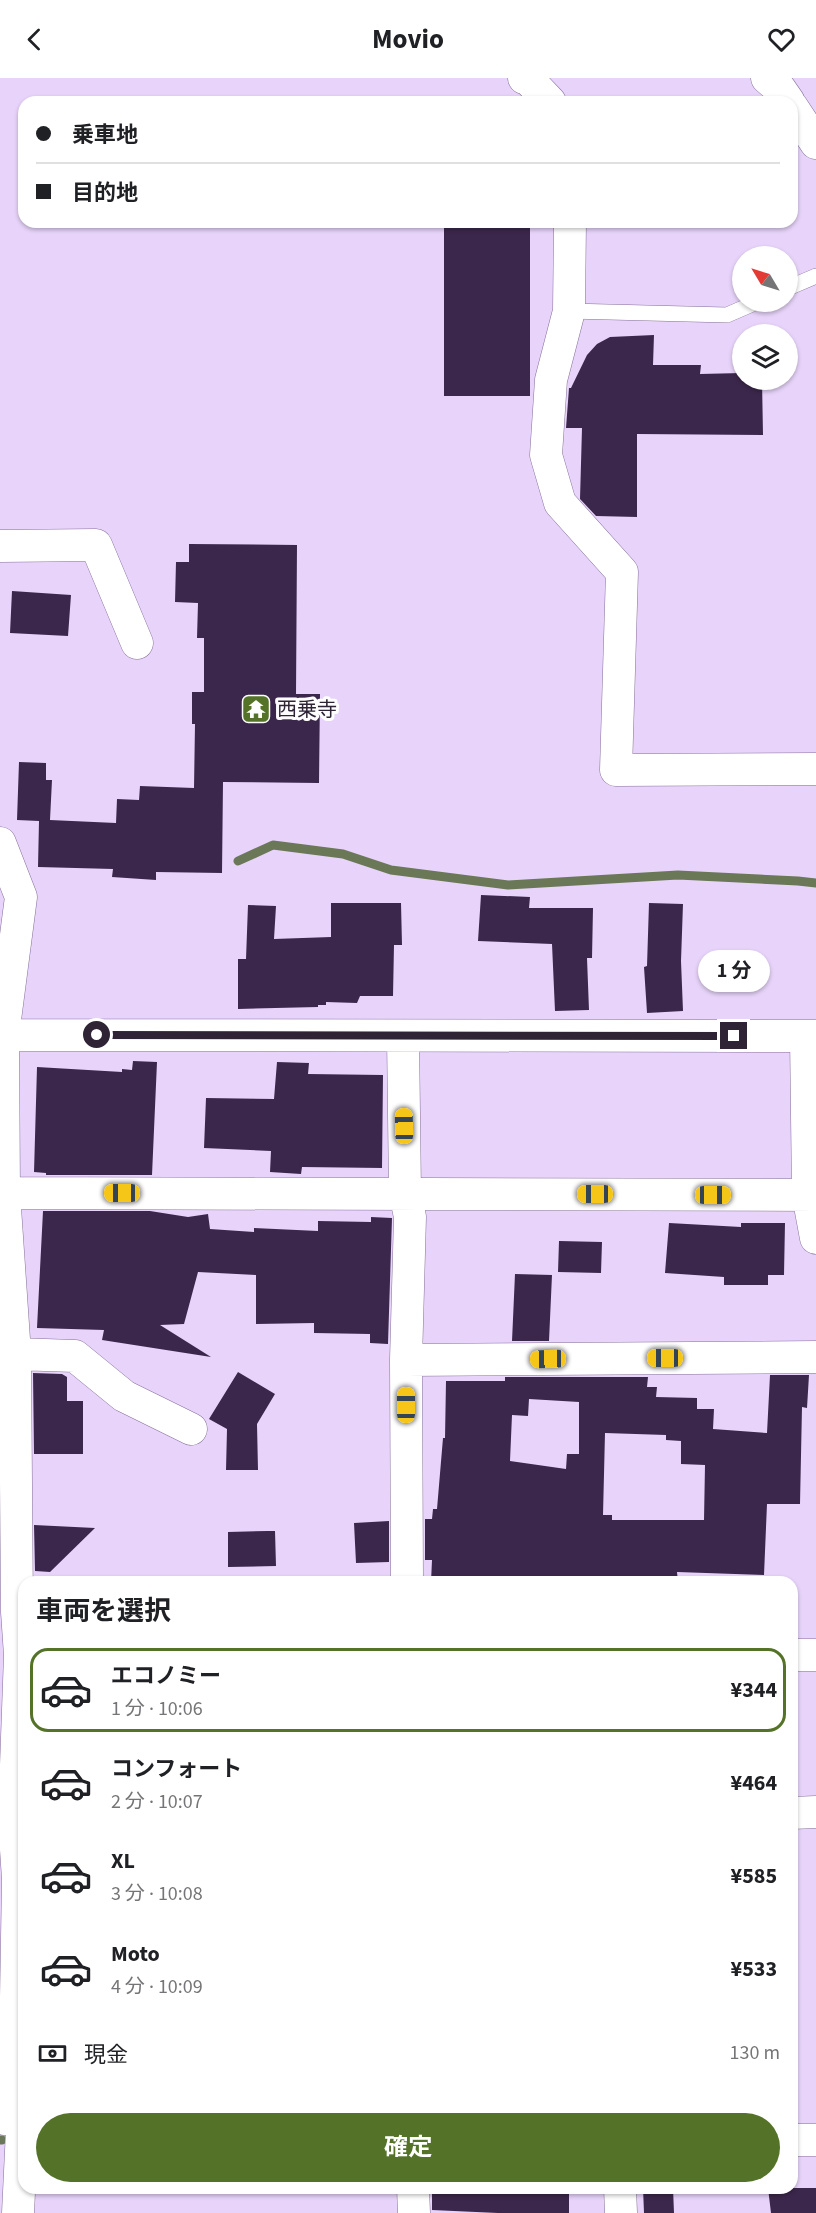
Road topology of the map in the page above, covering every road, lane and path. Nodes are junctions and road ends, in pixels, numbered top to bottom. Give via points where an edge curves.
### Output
1 (524, 78) edge
2 (767, 78) edge
3 (544, 96) edge
4 (785, 96) edge
5 (798, 116) edge
6 (816, 143) edge
7 (570, 228) edge
8 (816, 276) edge
9 (798, 284) edge
10 (569, 311) junction
11 (734, 312) edge
12 (0, 546) edge
13 (137, 643) dead end
14 (816, 769) edge
15 (0, 843) edge
16 (1, 1035) edge
17 (403, 1036) junction
18 (811, 1036) edge
19 (2, 1193) edge
20 (405, 1193) junction
21 (812, 1195) edge
22 (816, 1238) edge
23 (15, 1354) junction
24 (816, 1357) edge
25 (406, 1360) junction
26 (191, 1429) dead end
27 (406, 1576) edge
28 (18, 1621) edge
29 (798, 1655) edge
30 (816, 1655) edge
31 (18, 1728) edge
32 (816, 1812) edge
33 (798, 1813) edge
34 (13, 1820) edge
35 (9, 1958) edge
36 (13, 2125) edge
37 (798, 2140) edge
38 (816, 2140) edge
39 (413, 2194) edge
40 (620, 2194) edge
41 (18, 2213) edge
42 (414, 2213) edge
43 (621, 2213) edge

1 - 3 street
2 - 4 street
5 - 6 street
7 - 10 street
8 - 9 lane
10 - 11 lane via 727,315
10 - 14 street via 550,380 546,455 560,502 622,572 616,770
12 - 13 street via 96,545
15 - 16 street via 21,897
16 - 17 street
16 - 19 street
17 - 18 street
17 - 20 street
18 - 21 street
19 - 20 street
19 - 23 street
20 - 21 street
20 - 25 street via 410,1217
21 - 22 street
23 - 26 street via 75,1356 124,1396
23 - 28 street
24 - 25 street
25 - 27 street
29 - 30 street
31 - 34 street
32 - 33 street
34 - 35 street via 18,1879
35 - 36 street via 16,1997
36 - 41 street
37 - 38 street
39 - 42 street
40 - 43 street

